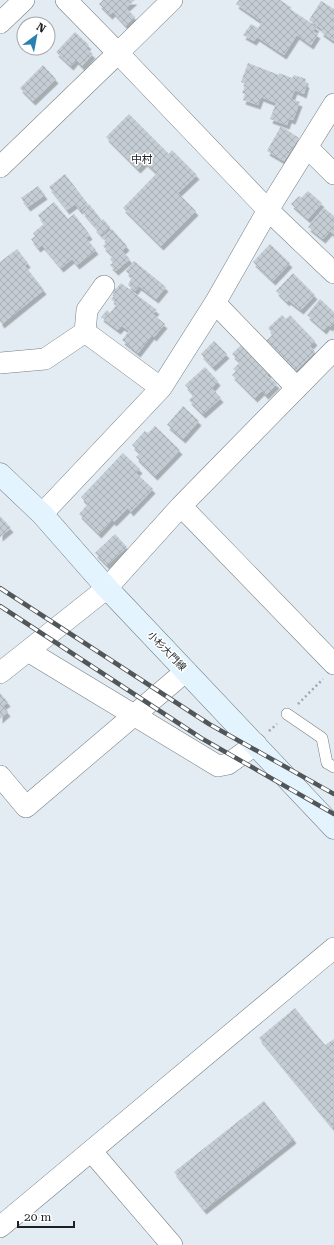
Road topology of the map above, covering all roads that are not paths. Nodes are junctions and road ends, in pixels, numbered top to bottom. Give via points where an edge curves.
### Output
1 (24, 0) edge
2 (66, 0) edge
3 (172, 0) edge
4 (0, 23) edge
5 (118, 53) junction
6 (334, 104) edge
7 (307, 147) junction
8 (0, 167) edge
9 (334, 174) edge
10 (268, 210) junction
11 (334, 273) edge
12 (104, 286) dead end
13 (215, 303) junction
14 (85, 332) junction
15 (334, 350) edge
16 (0, 363) edge
17 (160, 388) junction
18 (297, 388) junction
19 (0, 474) edge
20 (181, 506) junction
21 (42, 514) junction
22 (108, 588) junction
23 (28, 651) junction
24 (334, 664) edge
25 (186, 671) junction
26 (0, 673) edge
27 (287, 714) dead end
28 (135, 716) junction
29 (256, 744) junction
30 (334, 768) edge
31 (0, 776) edge
32 (334, 828) edge
33 (334, 948) edge
34 (92, 1152) junction
35 (0, 1227) edge
36 (172, 1245) edge

1 - 4 street
2 - 5 street
3 - 5 street
5 - 8 street
5 - 10 street
6 - 7 street
7 - 9 street
7 - 10 street
10 - 11 street
10 - 13 street
12 - 14 street via 88,310
13 - 17 street
13 - 18 street
14 - 16 street via 45,359
14 - 17 street
15 - 18 street
17 - 21 street
18 - 20 street
19 - 21 main road, 小杉大門線
20 - 22 street
20 - 24 street
21 - 22 main road, 小杉大門線
22 - 23 street
22 - 25 main road, 小杉大門線
23 - 26 street
23 - 28 street
25 - 28 street
25 - 29 main road, 小杉大門線
27 - 30 lane via 322,738 327,763
28 - 29 street via 218,766 228,764
28 - 31 street via 26,807
29 - 32 main road, 小杉大門線
33 - 34 street
34 - 35 street
34 - 36 street

